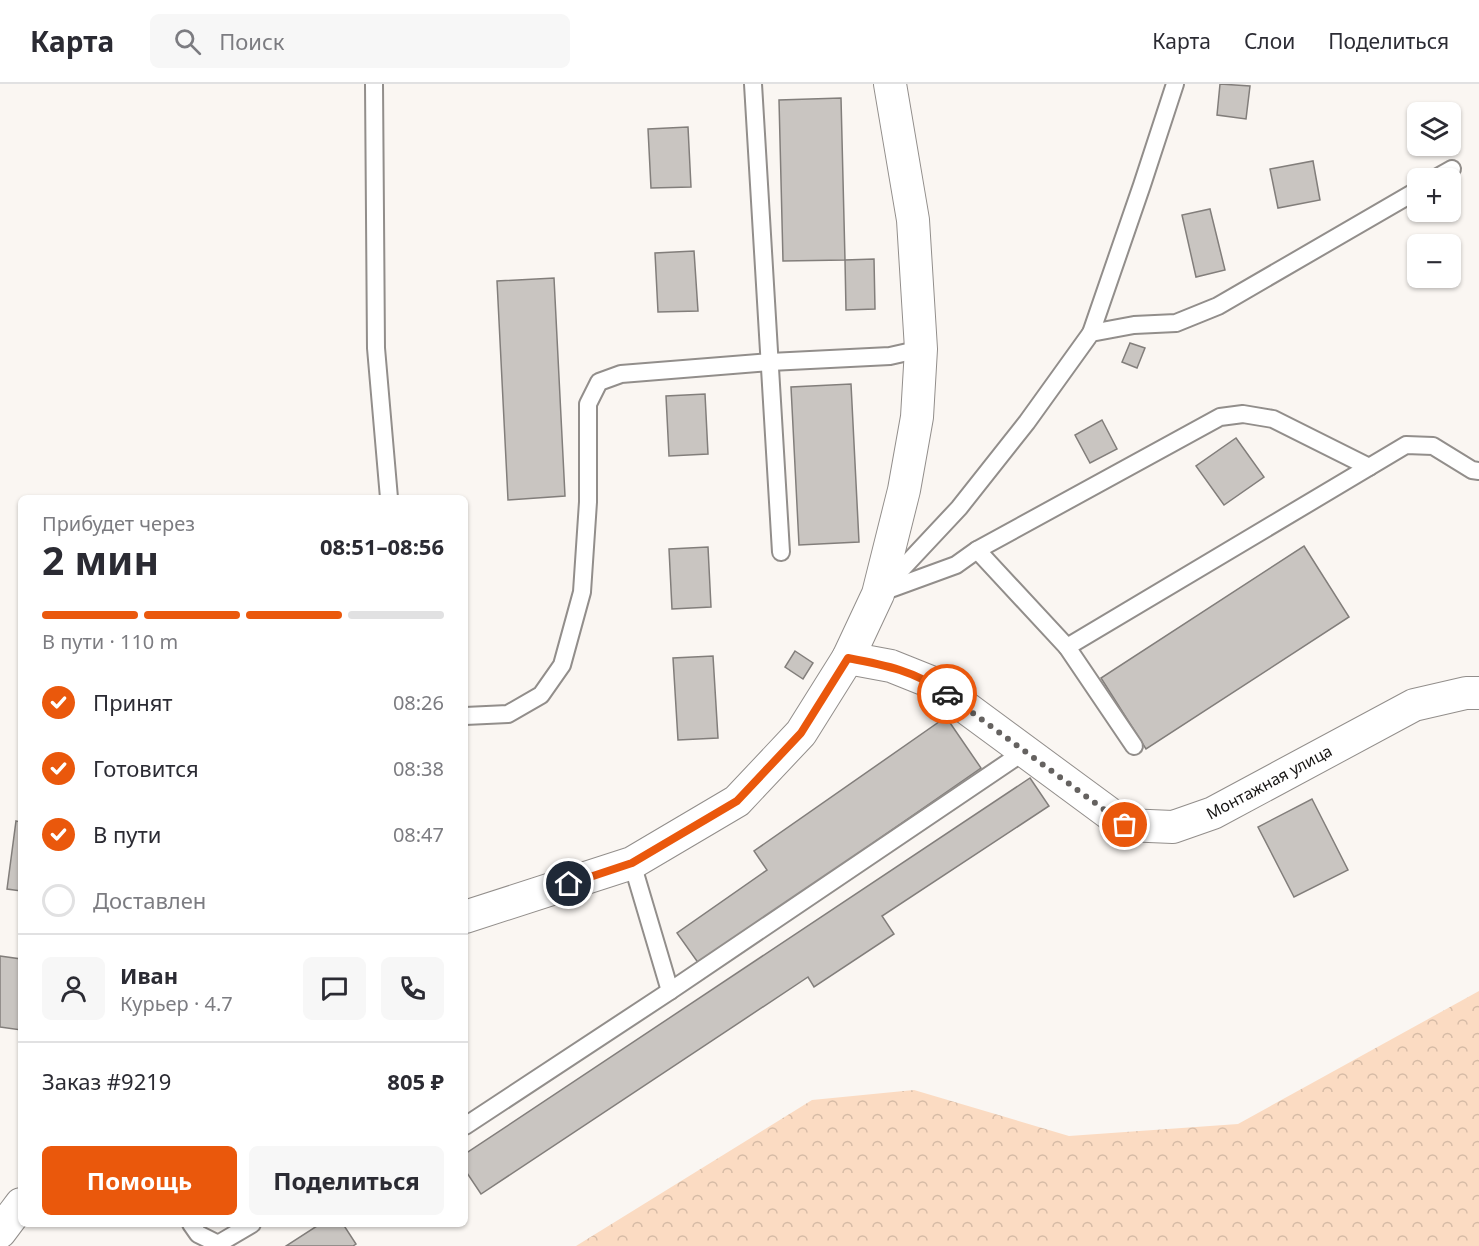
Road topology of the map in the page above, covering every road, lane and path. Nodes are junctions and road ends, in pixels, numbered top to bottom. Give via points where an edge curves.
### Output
1 (374, 84) edge
2 (753, 84) edge
3 (890, 84) edge
4 (1175, 84) edge
5 (1407, 196) edge
6 (1091, 333) junction
7 (921, 349) junction
8 (770, 362) junction
9 (1369, 467) junction
10 (1479, 471) edge
11 (389, 495) edge
12 (977, 550) junction
13 (781, 552) dead end
14 (878, 594) junction
15 (1067, 647) junction
16 (848, 658) junction
17 (1479, 693) edge
18 (468, 716) edge
19 (1134, 746) dead end
20 (1025, 751) junction
21 (632, 863) junction
22 (468, 917) edge
23 (670, 991) junction
24 (468, 1124) edge
25 (18, 1208) edge
26 (193, 1227) edge
27 (247, 1227) edge
28 (0, 1232) edge
29 (217, 1245) edge

1 - 11 lane via 376,348
2 - 8 lane
3 - 7 street via 913,220
4 - 6 lane
5 - 6 lane via 1218,306 1176,323
6 - 14 lane via 959,508
7 - 8 lane via 890,356
7 - 14 street via 917,417 904,490
8 - 13 lane
8 - 18 lane via 621,374 599,382 588,404 588,502 582,592 562,665 541,695 508,714
9 - 10 lane via 1406,445 1433,446
9 - 12 lane via 1273,419 1243,414 1220,417
9 - 15 lane
12 - 14 lane via 956,564
12 - 15 lane
14 - 16 street
15 - 19 lane
16 - 20 street, Монтажная улица via 891,666 931,682
16 - 21 street via 801,733 737,801
17 - 20 street, Монтажная улица via 1414,705 1214,813 1173,827 1125,825
20 - 23 lane
21 - 22 street
21 - 23 lane
23 - 24 lane
25 - 28 street
26 - 29 lane
27 - 29 lane

